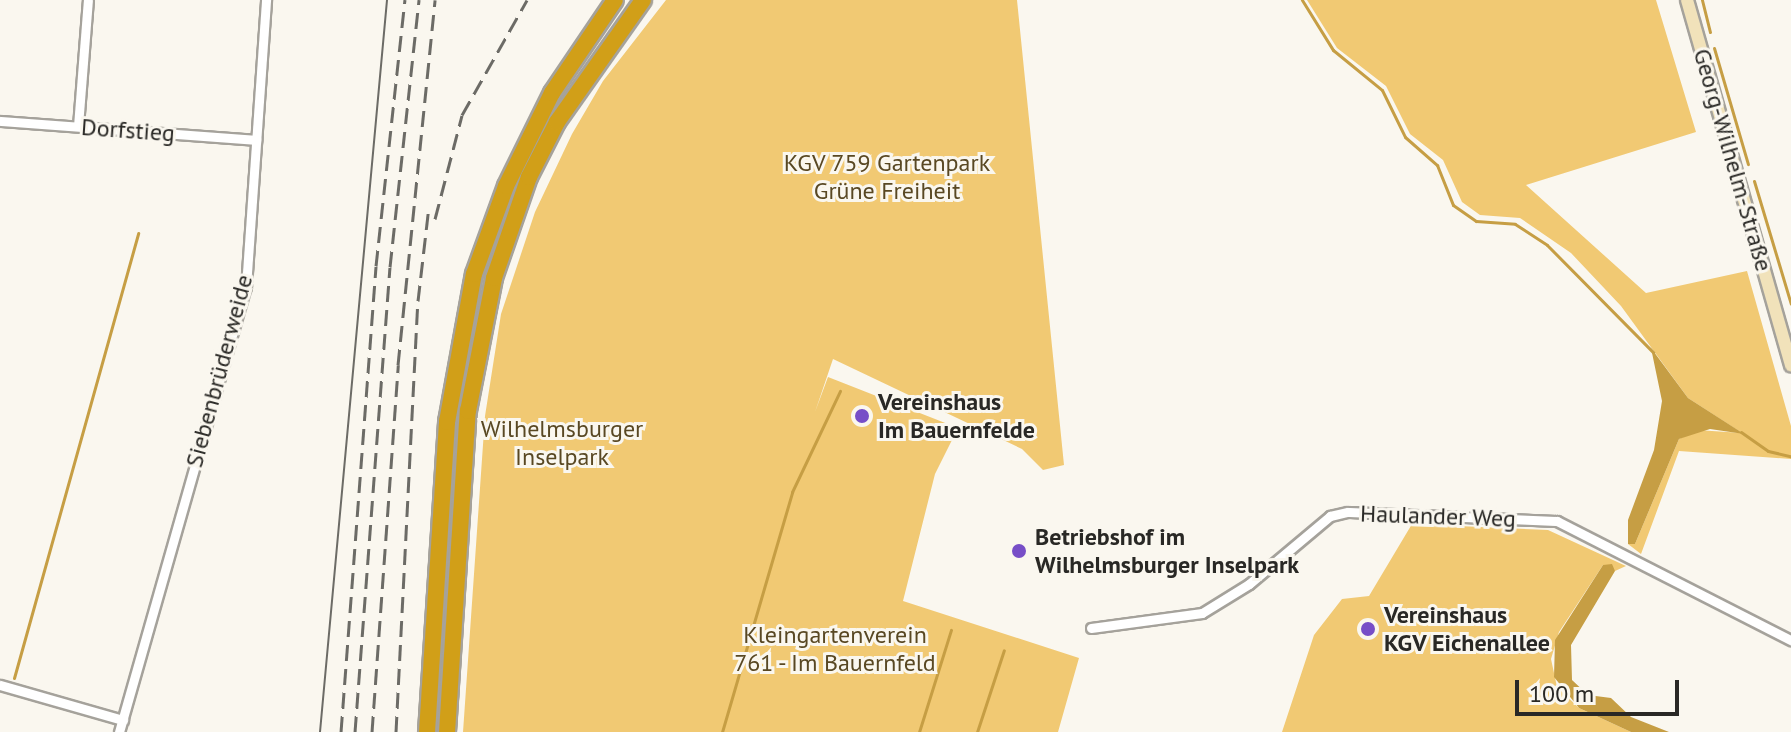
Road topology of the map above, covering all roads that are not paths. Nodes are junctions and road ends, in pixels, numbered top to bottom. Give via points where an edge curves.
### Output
1 (88, 0) edge
2 (266, 0) edge
3 (615, 0) edge
4 (643, 0) edge
5 (1687, 0) edge
6 (0, 121) edge
7 (78, 126) junction
8 (256, 140) junction
9 (1791, 366) edge
10 (1091, 628) dead end
11 (1791, 640) edge
12 (0, 685) edge
13 (123, 720) junction
14 (119, 732) edge
15 (427, 732) edge
16 (447, 732) edge

1 - 7 street
2 - 8 street, Siebenbrüderweide
3 - 15 highway via 545,107 506,186 474,274 447,422
4 - 16 highway via 557,122 529,177 494,278 468,411
5 - 9 main road, Georg-Wilhelm-Straße
6 - 7 street, Dorfstieg
7 - 8 street, Dorfstieg
8 - 13 street, Siebenbrüderweide via 246,287
10 - 11 street, Haulander Weg via 1202,613 1249,584 1330,516 1362,512 1557,521
12 - 13 street
13 - 14 street, Siebenbrüderweide

